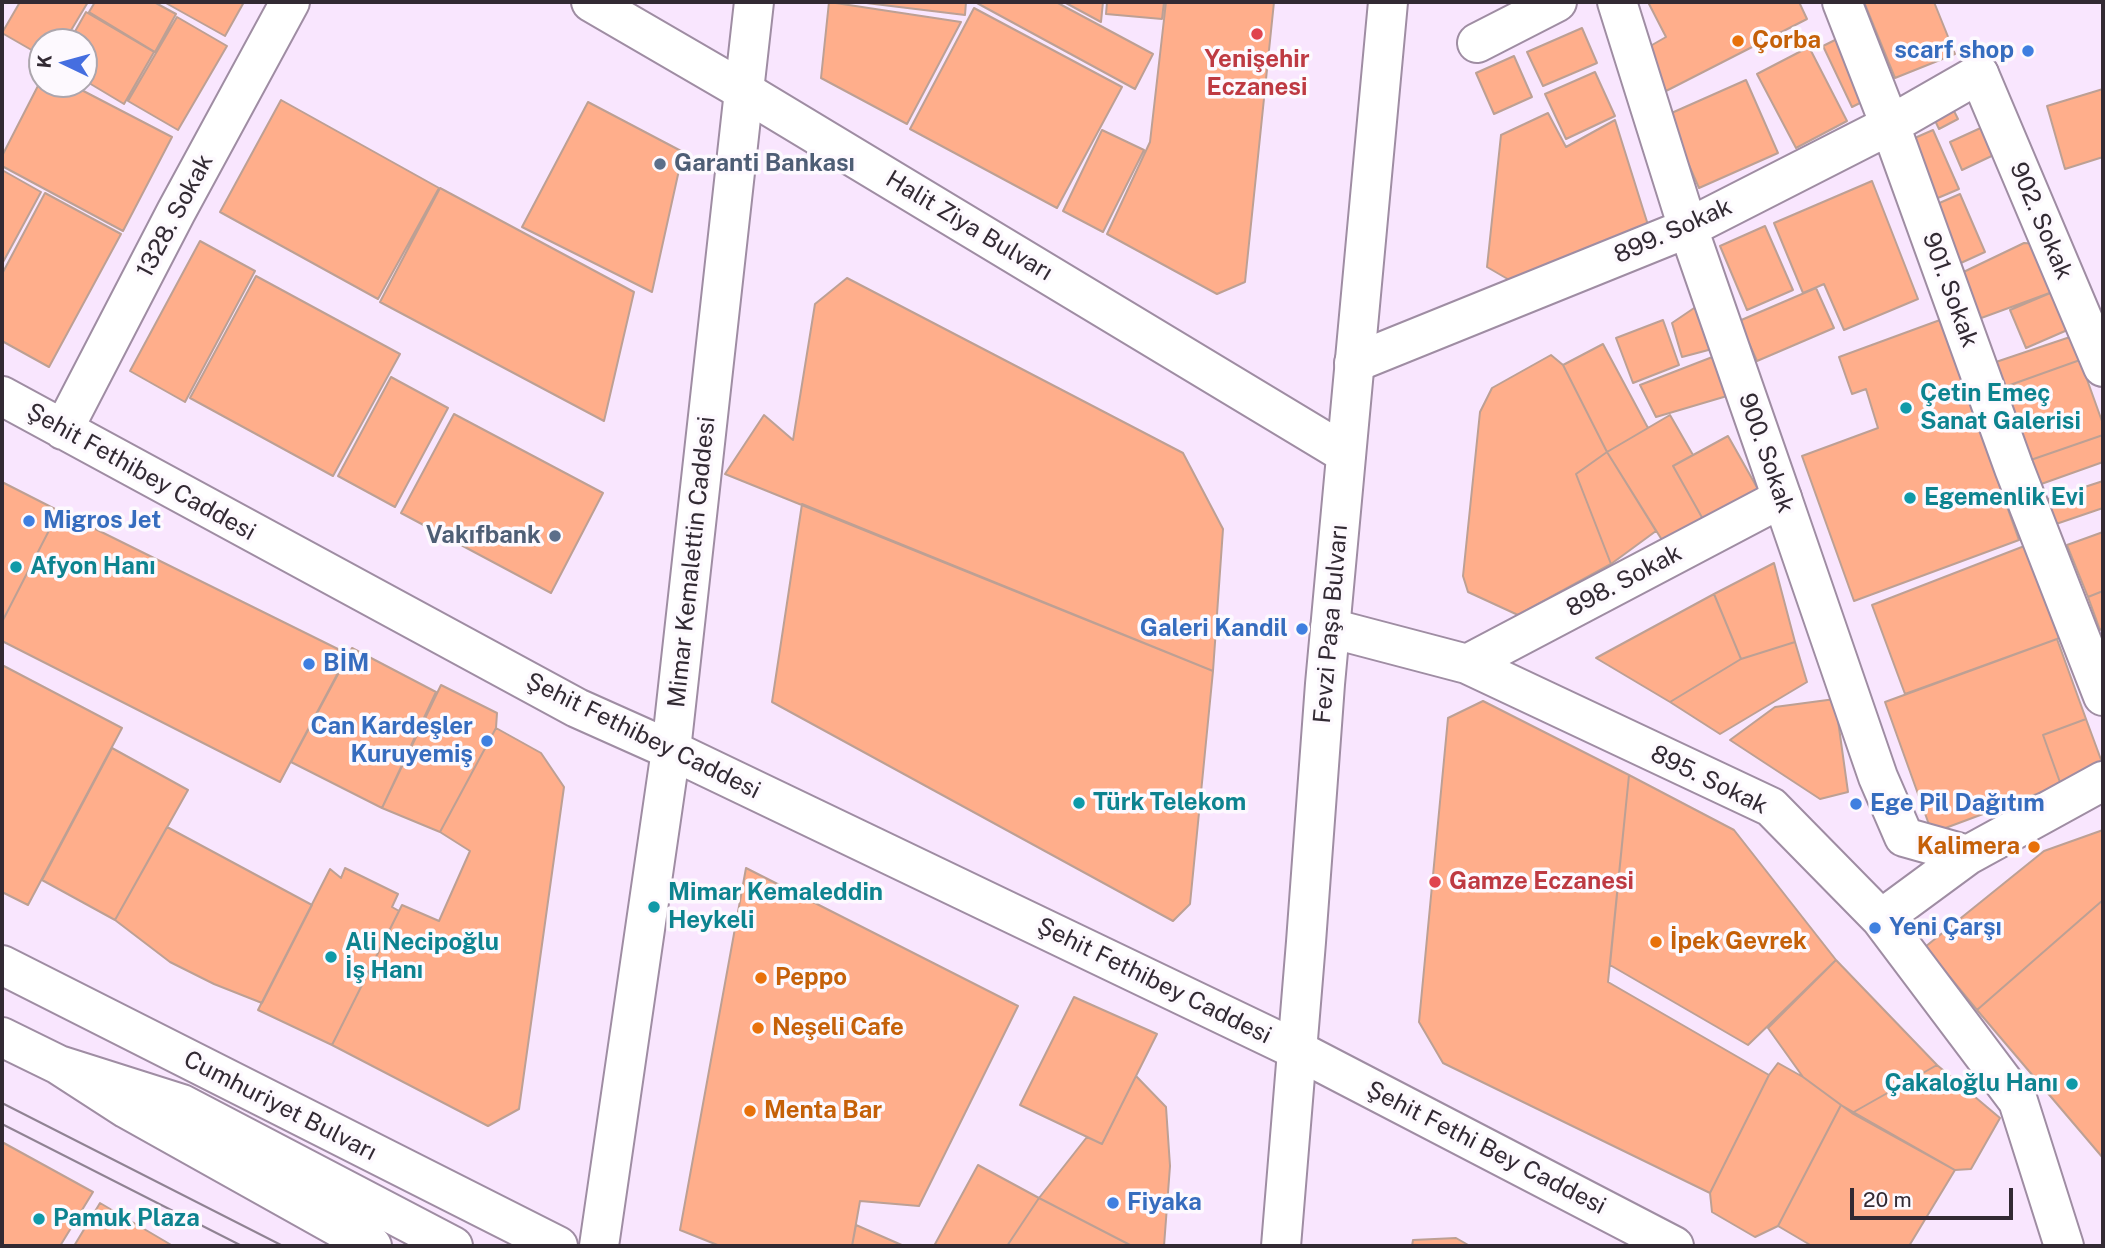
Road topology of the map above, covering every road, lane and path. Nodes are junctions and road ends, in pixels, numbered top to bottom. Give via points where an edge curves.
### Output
1 (290, 2) edge
2 (591, 2) edge
3 (754, 2) edge
4 (1388, 2) edge
5 (1557, 2) edge
6 (1617, 2) edge
7 (1842, 2) edge
8 (1478, 44) dead end
9 (1979, 74) joint
10 (744, 91) junction
11 (1891, 125) junction
12 (1688, 228) junction
13 (1354, 363) junction
14 (2103, 367) edge
15 (2, 396) edge
16 (63, 430) junction
17 (1346, 454) junction
18 (1782, 498) junction
19 (1330, 628) junction
20 (1467, 664) junction
21 (2103, 696) edge
22 (671, 750) junction
23 (2103, 781) edge
24 (1968, 855) junction
25 (1881, 919) junction
26 (2, 965) edge
27 (2, 1037) edge
28 (1297, 1050) junction
29 (59, 1065) junction
30 (372, 1246) edge
31 (453, 1246) edge
32 (558, 1246) edge
33 (599, 1246) edge
34 (1281, 1246) edge
35 (1674, 1246) edge
36 (2064, 1246) edge

1 - 16 street, 1328. Sokak
2 - 10 street, Halit Ziya Bulvarı
3 - 10 street, Mimar Kemalettin Caddesi
4 - 13 street, Fevzi Paşa Bulvarı
5 - 8 street
6 - 12 street, 900. Sokak
7 - 11 street, 901. Sokak
9 - 11 street, 899. Sokak
9 - 14 street, 902. Sokak
10 - 17 street, Halit Ziya Bulvarı
10 - 22 street, Mimar Kemalettin Caddesi
11 - 12 street, 899. Sokak
11 - 21 street, 901. Sokak via 2014,468
12 - 13 street, 899. Sokak
12 - 18 street, 900. Sokak
13 - 17 street, Fevzi Paşa Bulvarı
15 - 16 street, Şehit Fethibey Caddesi
16 - 22 street, Şehit Fethibey Caddesi via 577,708
17 - 19 street, Fevzi Paşa Bulvarı
18 - 20 street, 898. Sokak
18 - 24 street, 900. Sokak via 1878,777 1904,837
19 - 20 street, 895. Sokak
19 - 28 street, Fevzi Paşa Bulvarı
20 - 25 street, 895. Sokak via 1771,807
22 - 28 street, Şehit Fethibey Caddesi
22 - 33 street, Mimar Kemalettin Caddesi
23 - 24 street
24 - 25 street
25 - 36 street, 895. Sokak via 2018,1101
26 - 32 street, Cumhuriyet Bulvarı
27 - 29 street, Cumhuriyet Bulvarı
28 - 34 street, Fevzi Paşa Bulvarı
28 - 35 street, Şehit Fethi Bey Caddesi
29 - 30 street, Cumhuriyet Bulvarı via 128,1109
29 - 31 street, Cumhuriyet Bulvarı via 182,1104

